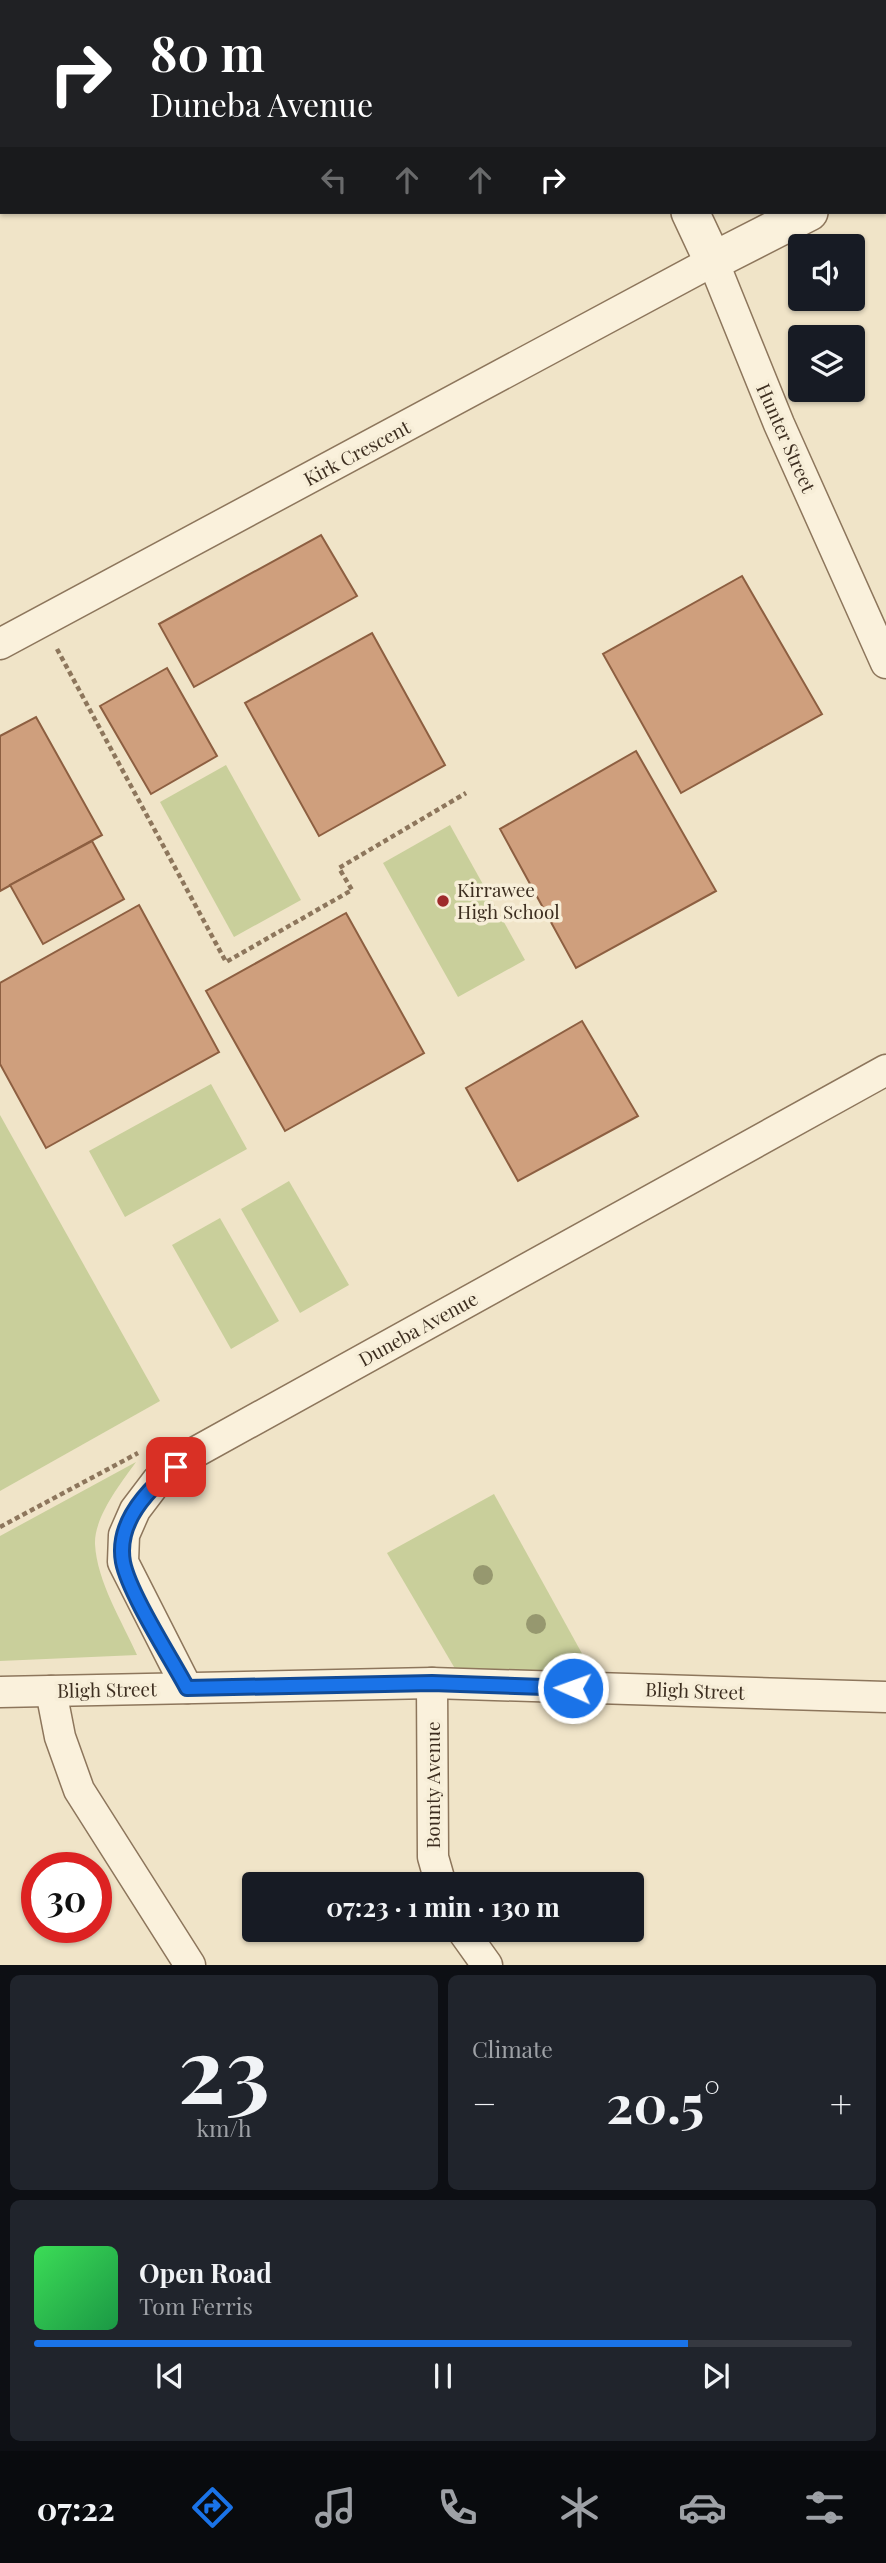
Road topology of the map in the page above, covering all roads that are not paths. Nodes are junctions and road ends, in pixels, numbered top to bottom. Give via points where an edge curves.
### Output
1 (691, 214) edge
2 (805, 214) edge
3 (713, 261) junction
4 (0, 644) edge
5 (886, 663) edge
6 (886, 1070) edge
7 (432, 1683) junction
8 (187, 1688) junction
9 (51, 1691) junction
10 (0, 1692) edge
11 (886, 1697) edge
12 (437, 1872) edge
13 (471, 1942) edge
14 (190, 1965) edge
15 (487, 1965) edge

1 - 3 street, Hunter Street
2 - 3 street
3 - 4 street, Kirk Crescent
3 - 5 street, Hunter Street via 779,424
6 - 8 street, Duneba Avenue via 194,1453 157,1481 129,1522 123,1562
7 - 8 street, Bligh Street
7 - 11 street, Bligh Street
7 - 12 street, Bounty Avenue via 433,1857
8 - 9 street, Bligh Street
9 - 10 street, Bligh Street
9 - 14 street via 60,1737 79,1790
13 - 15 street

